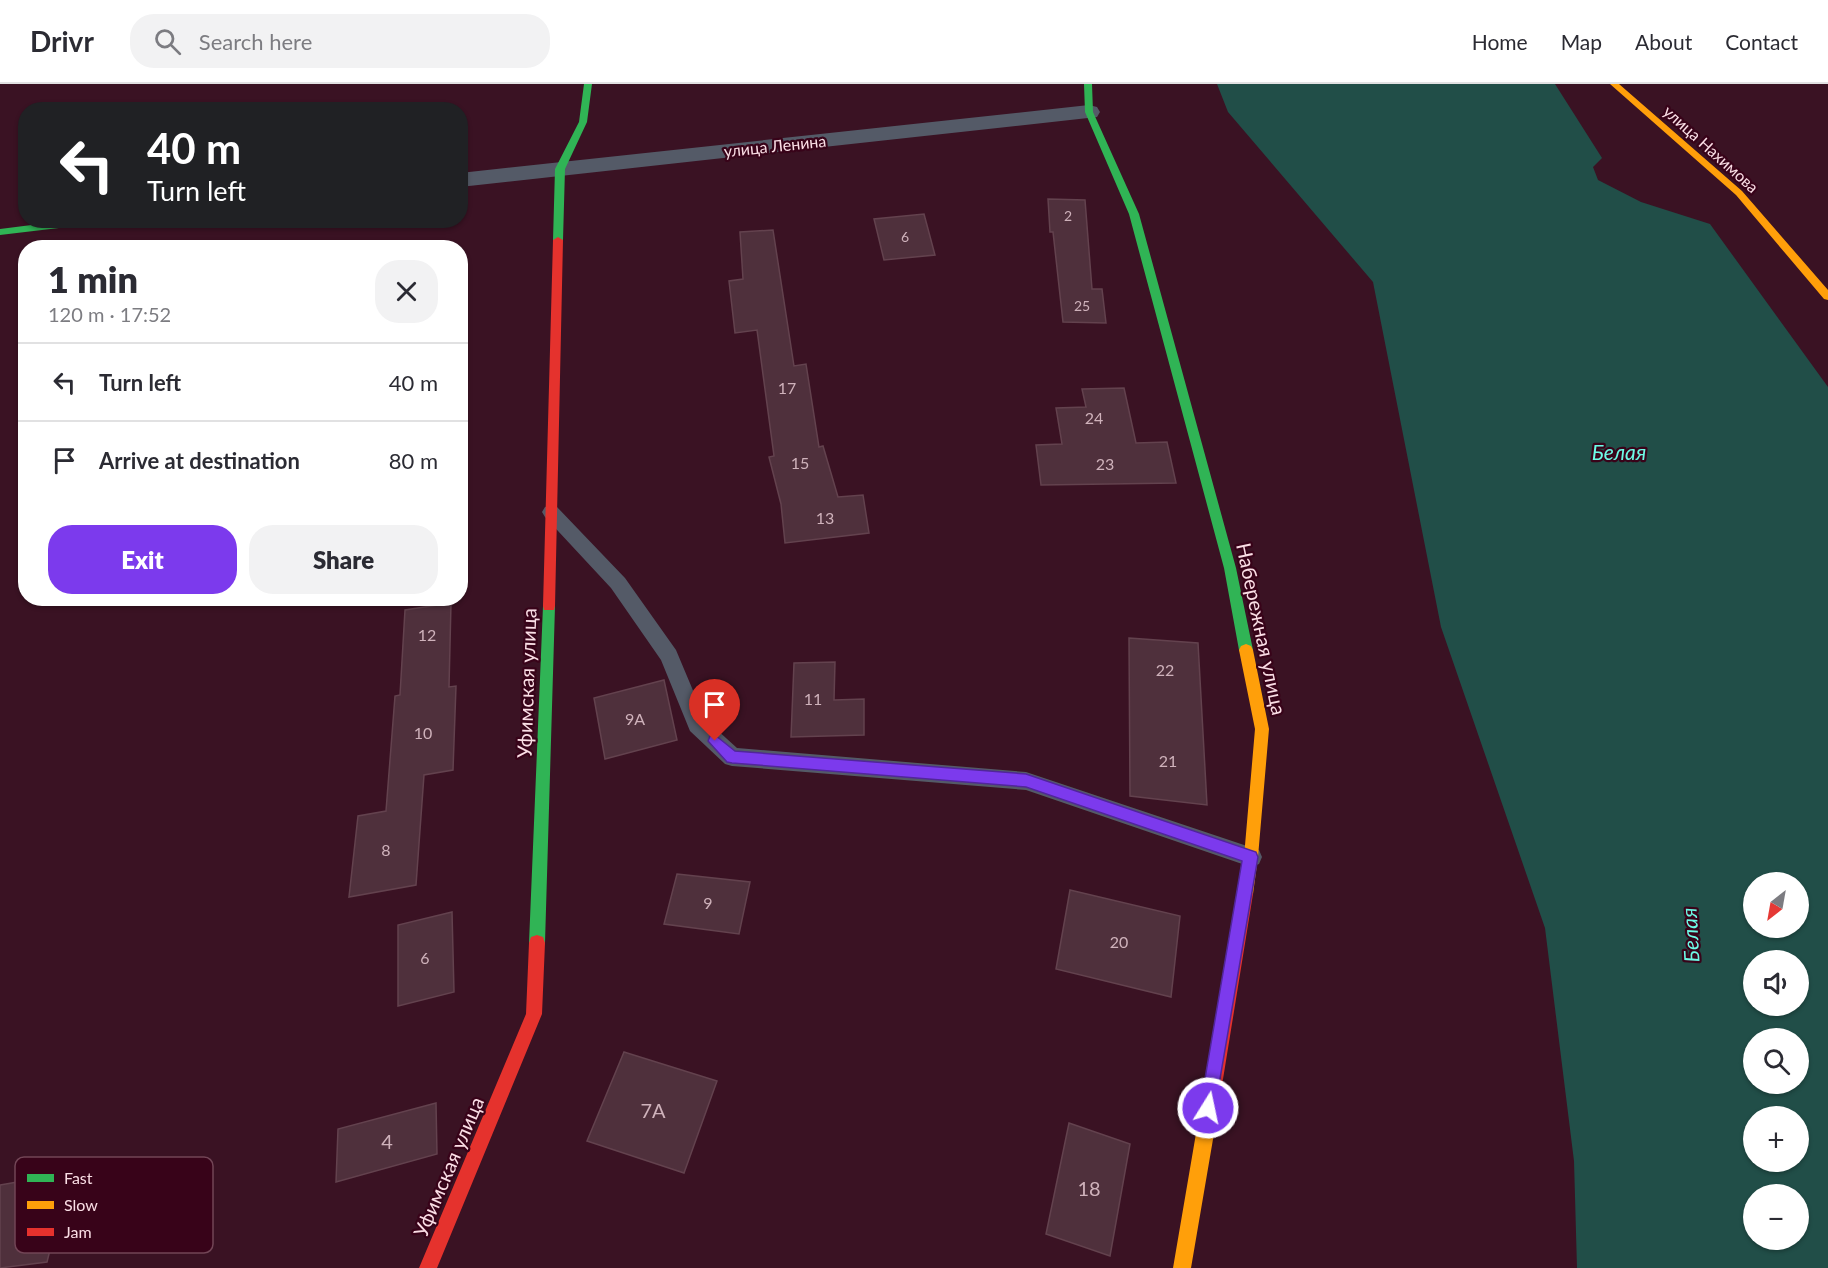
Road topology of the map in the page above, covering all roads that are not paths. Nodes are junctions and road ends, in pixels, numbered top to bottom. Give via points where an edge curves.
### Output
1 (588, 84) edge
2 (1088, 84) edge
3 (1614, 84) edge
4 (1089, 112) junction
5 (560, 169) junction
6 (468, 179) edge
7 (34, 228) edge
8 (0, 232) edge
9 (1828, 297) edge
10 (551, 512) junction
11 (1251, 857) junction
12 (428, 1268) edge
13 (1182, 1268) edge

1 - 5 street, Уфимская улица via 583,122
2 - 4 street, Набережная улица
3 - 9 street, улица Нахимова via 1739,194
4 - 5 street, улица Ленина
4 - 11 street, Набережная улица via 1134,214 1230,568 1262,729
5 - 6 street, улица Ленина
5 - 10 street, Уфимская улица
7 - 8 street
10 - 11 lane via 618,583 669,656 698,725 732,757 1026,781
10 - 12 street, Уфимская улица via 534,1014
11 - 13 street, Набережная улица

